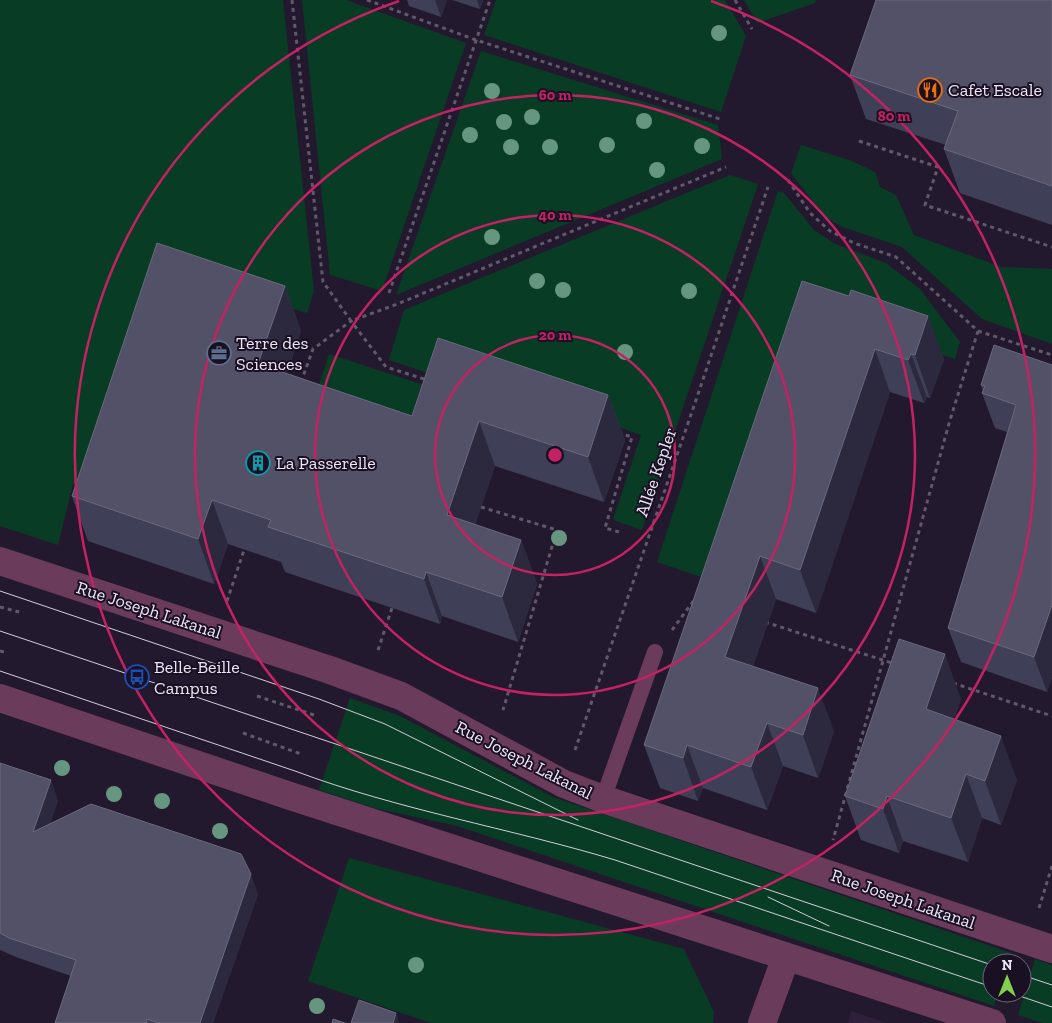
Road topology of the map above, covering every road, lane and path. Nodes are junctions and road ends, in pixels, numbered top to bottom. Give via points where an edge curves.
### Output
1 (292, 0) edge
2 (367, 0) edge
3 (490, 0) edge
4 (735, 0) edge
5 (752, 29) dead end
6 (476, 40) junction
7 (720, 119) dead end
8 (858, 141) dead end
9 (726, 167) dead end
10 (788, 180) dead end
11 (768, 187) dead end
12 (1052, 247) edge
13 (390, 293) dead end
14 (352, 321) junction
15 (978, 331) junction
16 (1052, 355) edge
17 (428, 381) edge
18 (300, 386) edge
19 (614, 431) dead end
20 (481, 507) dead end
21 (619, 532) dead end
22 (246, 546) edge
23 (0, 560) edge
24 (704, 602) edge
25 (0, 606) edge
26 (225, 607) dead end
27 (392, 608) edge
28 (19, 612) dead end
29 (760, 620) dead end
30 (655, 652) joint
31 (375, 658) dead end
32 (883, 660) junction
33 (902, 666) edge
34 (949, 681) dead end
35 (257, 696) dead end
36 (0, 698) edge
37 (502, 710) dead end
38 (314, 715) dead end
39 (1052, 716) edge
40 (243, 733) dead end
41 (301, 754) dead end
42 (572, 756) dead end
43 (603, 799) junction
44 (832, 842) dead end
45 (1052, 866) edge
46 (1038, 912) dead end
47 (1052, 949) edge
48 (786, 957) junction
49 (762, 1023) edge
50 (992, 1023) edge

1 - 14 path via 322,282
2 - 6 path
3 - 6 path
4 - 5 path
6 - 7 path
6 - 13 path
8 - 12 path via 938,167 924,205
9 - 14 path
10 - 15 path via 810,213 830,231 896,257
11 - 42 path, Allée Kepler
14 - 17 path via 386,367
14 - 18 path via 313,349
15 - 16 path
15 - 32 path
19 - 21 path via 632,437 605,528
20 - 37 path via 557,530
22 - 26 path
23 - 43 street, Rue Joseph Lakanal via 401,696 549,776
24 - 30 path via 694,599
25 - 28 path
27 - 31 path
29 - 32 path
30 - 43 lane
32 - 33 path
32 - 44 path
34 - 39 path
35 - 38 path
36 - 48 street
40 - 41 path
43 - 47 street, Rue Joseph Lakanal
45 - 46 path
48 - 49 street
48 - 50 street

